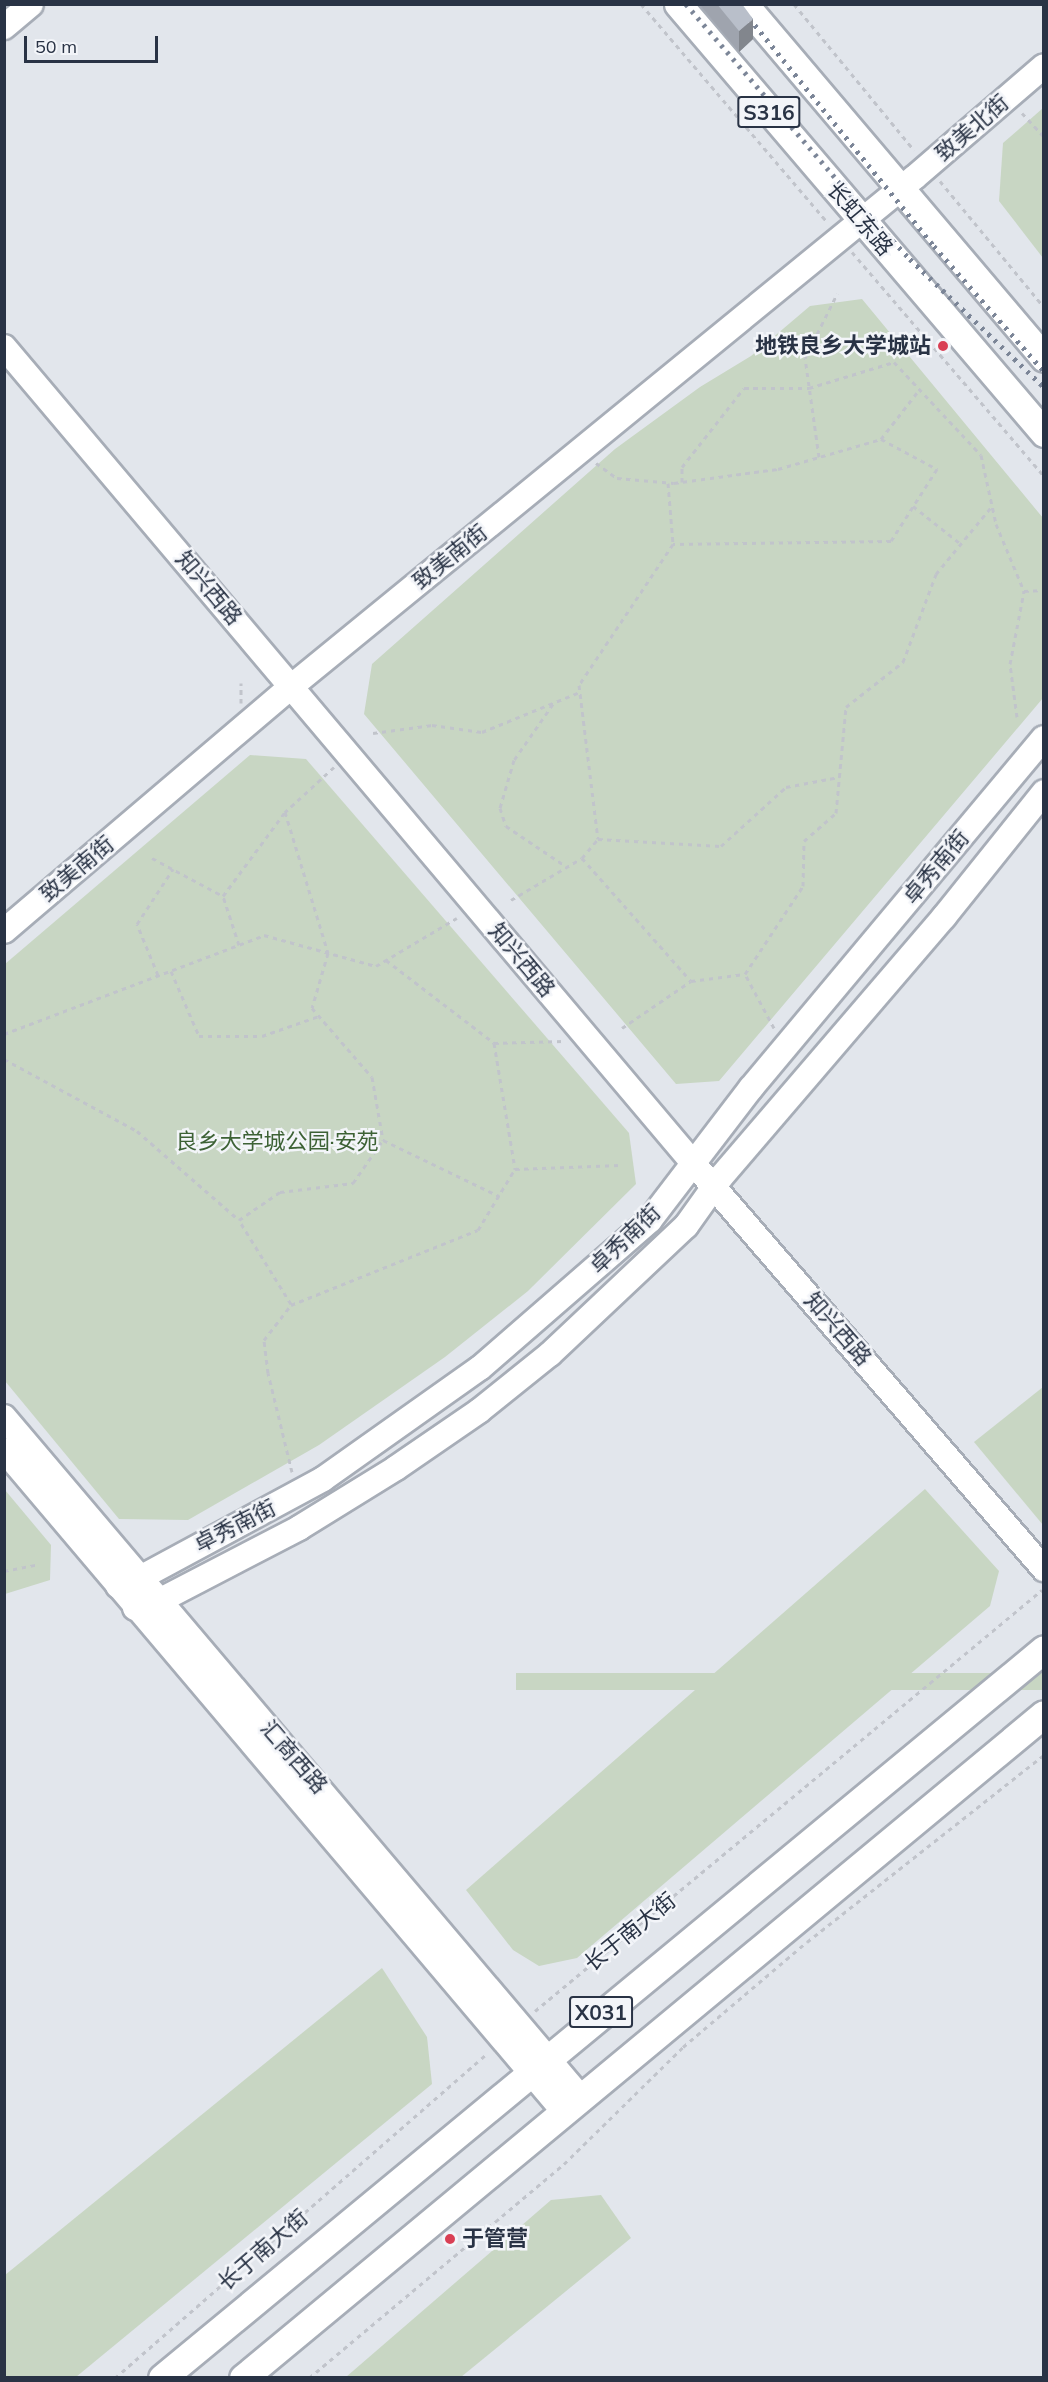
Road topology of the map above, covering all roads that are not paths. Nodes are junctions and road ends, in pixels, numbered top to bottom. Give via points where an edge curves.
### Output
1 (31, 4) edge
2 (678, 4) edge
3 (744, 4) edge
4 (4, 27) edge
5 (1044, 66) edge
6 (900, 188) junction
7 (860, 219) junction
8 (4, 347) edge
9 (1044, 358) edge
10 (1044, 433) edge
11 (292, 686) junction
12 (1044, 738) edge
13 (1044, 792) edge
14 (4, 930) edge
15 (693, 1163) junction
16 (715, 1187) junction
17 (4, 1417) edge
18 (4, 1450) edge
19 (1044, 1569) edge
20 (129, 1582) junction
21 (159, 1601) junction
22 (135, 1608) junction
23 (1044, 1649) edge
24 (1044, 1714) edge
25 (512, 2031) junction
26 (539, 2063) junction
27 (574, 2106) junction
28 (162, 2378) edge
29 (243, 2378) edge

1 - 4 street
2 - 7 main road, 长虹东路 / S316
3 - 6 main road, S316
5 - 6 street, 致美北街
6 - 7 street, 致美南街
6 - 9 main road, S316
7 - 10 main road, 长虹东路 / S316
7 - 11 street, 致美南街
8 - 11 street, 知兴西路
11 - 14 street, 致美南街
11 - 15 street, 知兴西路
12 - 15 street, 卓秀南街 via 751,1088
13 - 16 street, 卓秀南街
15 - 16 street, 知兴西路
15 - 20 street, 卓秀南街 via 650,1220 480,1368 323,1479
16 - 19 street, 知兴西路
16 - 21 street, 卓秀南街 via 686,1226 550,1354 479,1411 299,1528
17 - 20 street, 汇商西路
18 - 20 street, 汇商西路
20 - 21 street, 汇商西路
20 - 22 street, 汇商西路
21 - 22 street, 卓秀南街
21 - 25 street, 汇商西路
22 - 25 street, 汇商西路
23 - 26 main road, 长于南大街 / X031
24 - 27 main road, X031
25 - 26 street, 汇商西路
26 - 27 street, 汇商西路
26 - 28 main road, 长于南大街 / X031
27 - 29 main road, X031

